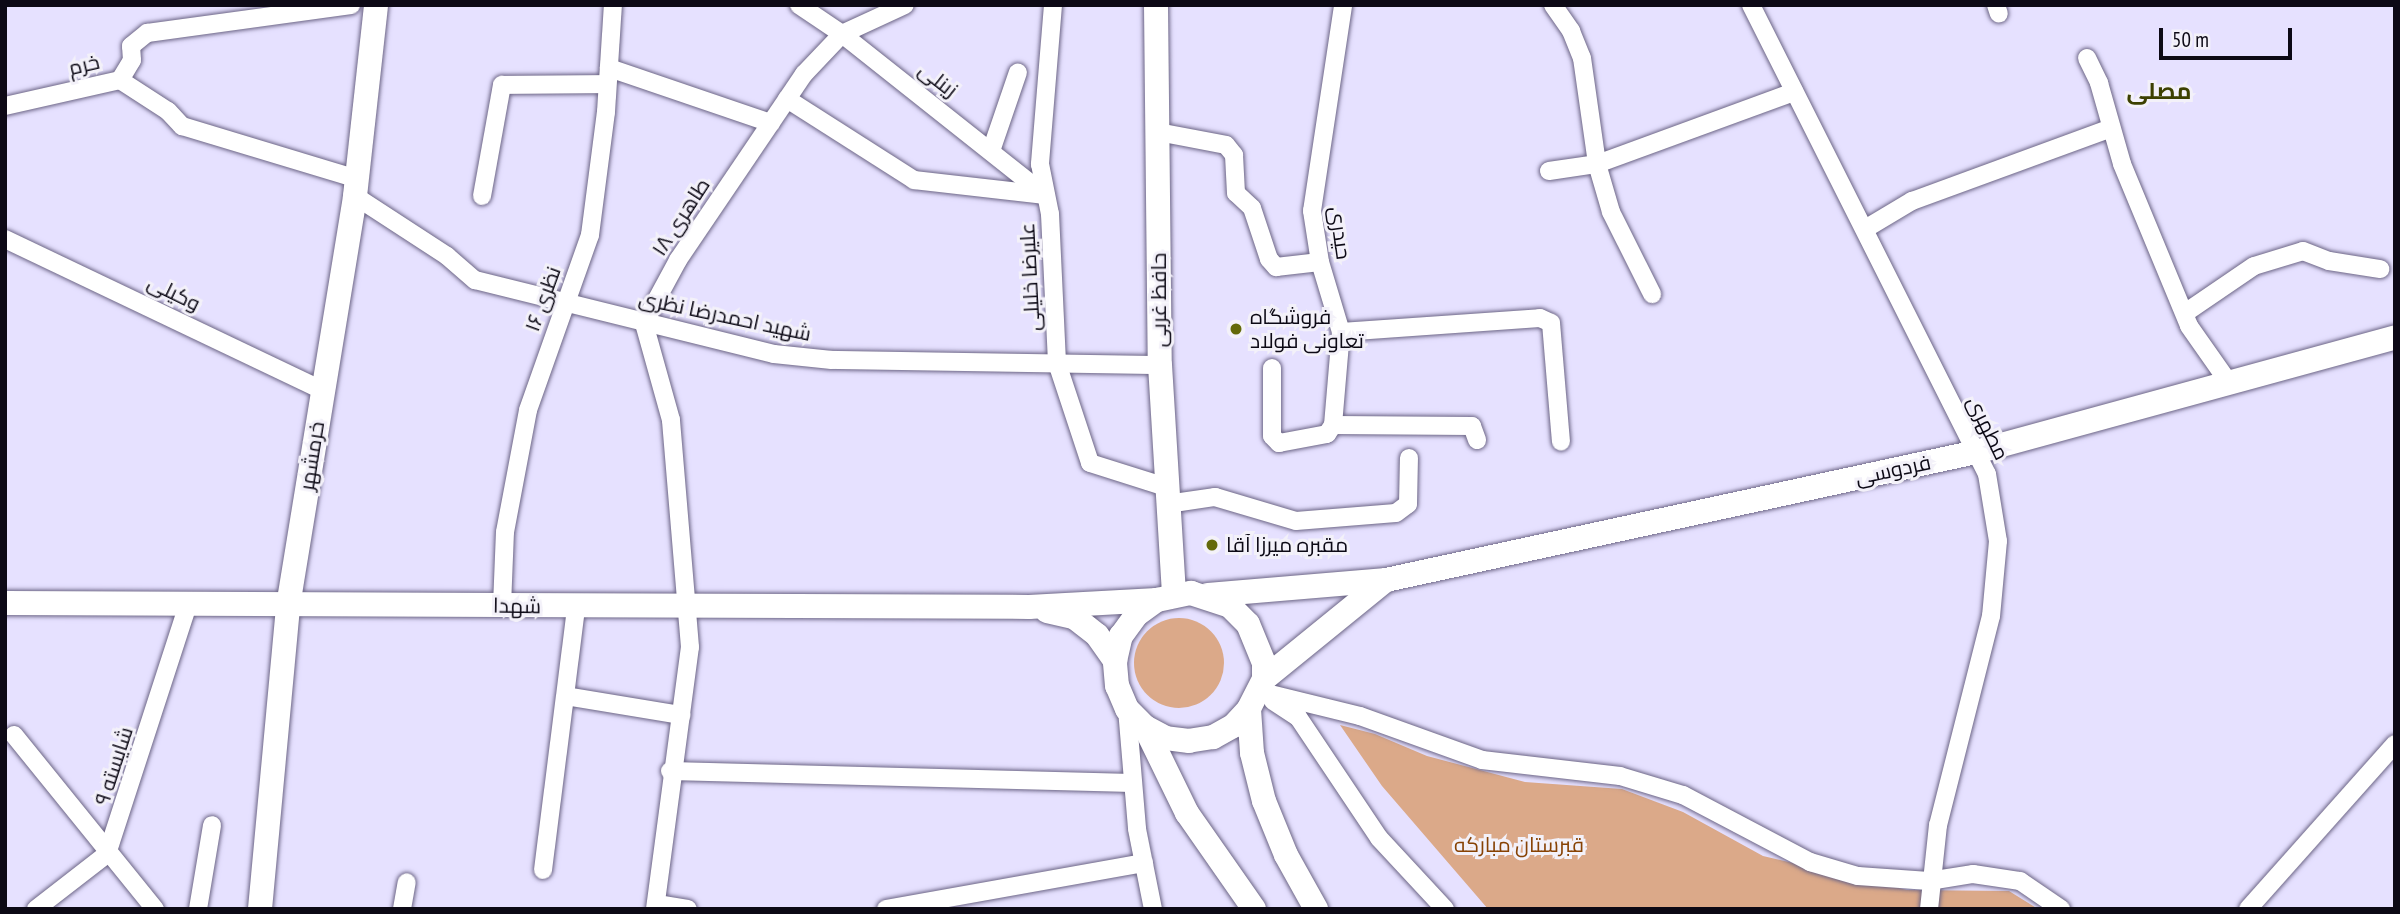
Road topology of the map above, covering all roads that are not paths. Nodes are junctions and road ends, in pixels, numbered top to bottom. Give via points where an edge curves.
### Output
1 (351, 5) edge
2 (376, 5) edge
3 (613, 5) edge
4 (799, 5) edge
5 (905, 5) edge
6 (1053, 5) edge
7 (1156, 5) edge
8 (1343, 5) edge
9 (1553, 5) edge
10 (1751, 5) edge
11 (842, 34) junction
12 (2087, 58) dead end
13 (1018, 72) dead end
14 (608, 76) junction
15 (120, 80) junction
16 (1794, 92) junction
17 (788, 99) junction
18 (5, 106) edge
19 (771, 123) junction
20 (2111, 128) junction
21 (1158, 132) junction
22 (991, 151) junction
23 (1597, 164) junction
24 (1549, 171) dead end
25 (356, 187) junction
26 (1045, 195) junction
27 (482, 197) dead end
28 (1865, 229) junction
29 (5, 239) edge
30 (1320, 262) junction
31 (2379, 269) dead end
32 (1652, 294) dead end
33 (566, 304) junction
34 (2185, 313) junction
35 (644, 323) junction
36 (1341, 332) junction
37 (2395, 337) edge
38 (1057, 363) junction
39 (1160, 365) junction
40 (1272, 368) dead end
41 (2227, 380) junction
42 (322, 390) junction
43 (1333, 425) junction
44 (1477, 440) dead end
45 (1561, 442) dead end
46 (1976, 452) junction
47 (1409, 458) dead end
48 (1167, 495) junction
49 (1386, 580) junction
50 (1207, 595) junction
51 (1165, 597) junction
52 (5, 603) edge
53 (188, 605) junction
54 (288, 606) junction
55 (502, 606) junction
56 (686, 606) junction
57 (576, 607) junction
58 (1029, 607) junction
59 (1115, 661) junction
60 (1257, 693) junction
61 (566, 696) junction
62 (1127, 709) junction
63 (681, 715) junction
64 (1145, 727) junction
65 (14, 735) dead end
66 (2395, 744) edge
67 (670, 771) junction
68 (1133, 783) junction
69 (212, 825) dead end
70 (107, 853) junction
71 (1144, 863) junction
72 (543, 870) dead end
73 (1928, 881) junction
74 (407, 882) dead end
75 (656, 906) edge
76 (36, 909) edge
77 (155, 909) edge
78 (198, 909) edge
79 (260, 909) edge
80 (402, 909) edge
81 (688, 909) edge
82 (886, 909) edge
83 (1153, 909) edge
84 (1254, 909) edge
85 (1316, 909) edge
86 (1446, 909) edge
87 (1928, 909) edge
88 (2061, 909) edge
89 (2248, 909) edge

1 - 15 street, خرم via 147,33 131,46 132,60
2 - 25 main road, خرمشهر
3 - 14 street, نظری ۱۶
4 - 11 street, زینلی
5 - 11 street, طاهری ۱۸
6 - 26 street, علیرضا خلیلی via 1040,164
7 - 21 main road, حافظ غربی
8 - 30 street, حیدری via 1311,211
9 - 23 street via 1571,31 1581,58
10 - 16 street, مطهری
11 - 17 street, طاهری ۱۸
11 - 22 street, زینلی
12 - 20 street
13 - 22 street
14 - 19 street
14 - 27 street via 502,85
14 - 33 street, نظری ۱۶ via 590,235
15 - 18 street, خرم
15 - 25 street, شهید احمدرضا نظری via 168,111 182,126
16 - 23 street
16 - 28 street, مطهری
17 - 19 street, طاهری ۱۸
17 - 26 street via 914,180
19 - 35 street, طاهری ۱۸ via 678,260
20 - 28 street via 1912,201
20 - 34 street
21 - 30 street via 1226,145 1234,155 1236,193 1252,208 1269,259 1276,267
21 - 39 main road, حافظ غربی
22 - 26 street, زینلی
23 - 24 street
23 - 32 street via 1611,212
25 - 33 street, شهید احمدرضا نظری via 475,280
25 - 42 main road, خرمشهر
26 - 38 street, علیرضا خلیلی via 1050,215
28 - 46 street, مطهری
29 - 42 street, وکیلی
30 - 36 street, حیدری
31 - 34 street via 2329,261 2303,251 2254,266
33 - 35 street, شهید احمدرضا نظری
33 - 55 street, نظری ۱۶ via 528,410 513,475
34 - 41 street
35 - 38 street, شهید احمدرضا نظری via 793,357
35 - 56 street via 671,420
36 - 43 street, حیدری
36 - 45 street via 1540,318 1551,323
37 - 41 main road, فردوسی
38 - 39 street, شهید احمدرضا نظری
38 - 48 street, علیرضا خلیلی via 1090,463
39 - 48 main road, حافظ غربی
40 - 43 street via 1276,441 1321,438
41 - 46 main road, فردوسی
42 - 54 main road, خرمشهر
43 - 44 street via 1472,426
46 - 49 main road, فردوسی
46 - 73 street, مطهری via 1987,474 1998,541 1991,616
47 - 48 street via 1405,511 1296,521 1216,497
48 - 51 main road, حافظ غربی
49 - 50 main road, فردوسی
49 - 60 main road
50 - 51 main road
50 - 60 main road via 1230,606 1248,624 1264,663
51 - 58 main road
51 - 59 main road via 1128,625
52 - 53 main road, شهدا
53 - 54 main road, شهدا
53 - 70 street, شایسته ۹
54 - 55 main road, شهدا
54 - 79 main road, خرمشهر
55 - 57 main road, شهدا
56 - 57 main road, شهدا
56 - 58 main road, شهدا
56 - 63 street via 690,647
57 - 61 street
58 - 59 main road via 1074,617 1097,635
59 - 62 main road via 1117,686
60 - 64 main road via 1233,726 1213,737 1166,738
60 - 73 street via 1360,716 1482,760 1620,776 1683,795 1810,862 1858,876
60 - 85 main road via 1252,753 1264,800 1286,855
60 - 86 street via 1298,717 1380,838
61 - 63 street
61 - 72 street
62 - 64 main road
62 - 68 street
63 - 67 street
64 - 84 main road via 1187,813
65 - 70 street
66 - 89 street
67 - 68 street
67 - 75 street
68 - 71 street
69 - 78 street
70 - 76 street
70 - 77 street
71 - 82 street
71 - 83 street
73 - 87 street, مطهری
73 - 88 street via 1973,874 2020,881
74 - 80 street
75 - 81 street

